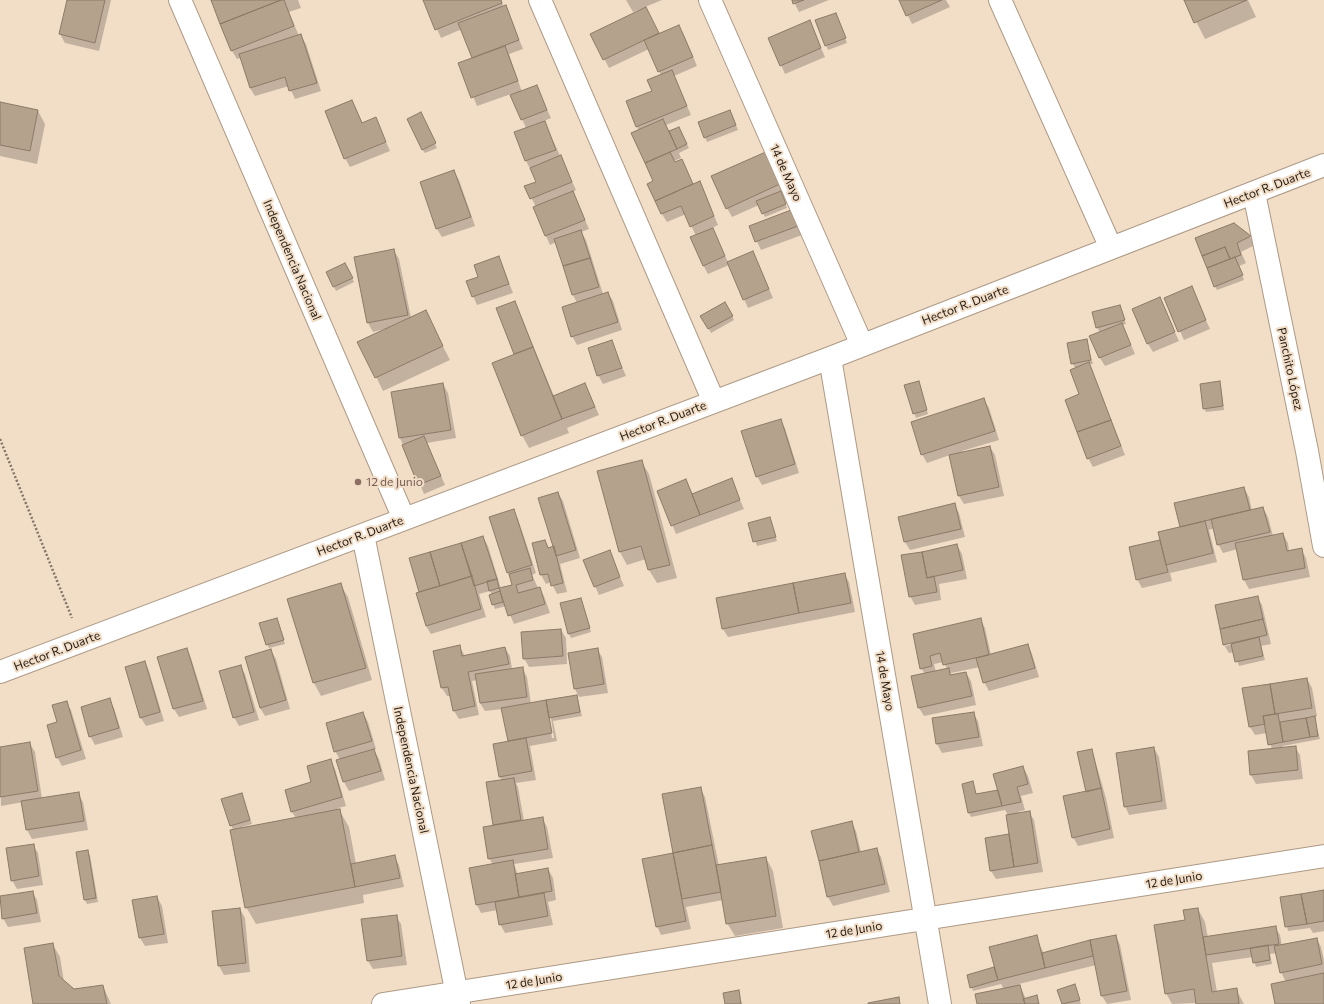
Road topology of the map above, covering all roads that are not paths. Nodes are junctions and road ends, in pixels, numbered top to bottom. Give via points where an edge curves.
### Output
1 (180, 0) edge
2 (540, 0) edge
3 (710, 0) edge
4 (1000, 0) edge
5 (1324, 166) edge
6 (1254, 193) junction
7 (1111, 248) junction
8 (862, 345) junction
9 (830, 358) junction
10 (714, 402) junction
11 (1316, 448) edge
12 (404, 519) junction
13 (363, 535) junction
14 (1324, 546) edge
15 (2, 667) edge
16 (1324, 856) edge
17 (926, 919) junction
18 (458, 999) edge
19 (383, 1004) edge
20 (940, 1004) edge

1 - 12 street, Independencia Nacional
2 - 10 street
3 - 8 street, 14 de Mayo
4 - 7 street
5 - 6 street, Hector R. Duarte
6 - 7 street, Hector R. Duarte
6 - 11 street, Panchito López
7 - 8 street, Hector R. Duarte
8 - 9 street, Hector R. Duarte
9 - 10 street, Hector R. Duarte
9 - 17 street, 14 de Mayo
10 - 12 street, Hector R. Duarte
11 - 14 street, Panchito López
12 - 13 street, Hector R. Duarte
13 - 15 street, Hector R. Duarte via 81,641
13 - 18 street, Independencia Nacional
16 - 17 street, 12 de Junio
17 - 18 street, 12 de Junio
17 - 20 street, 14 de Mayo
18 - 19 street, 12 de Junio

